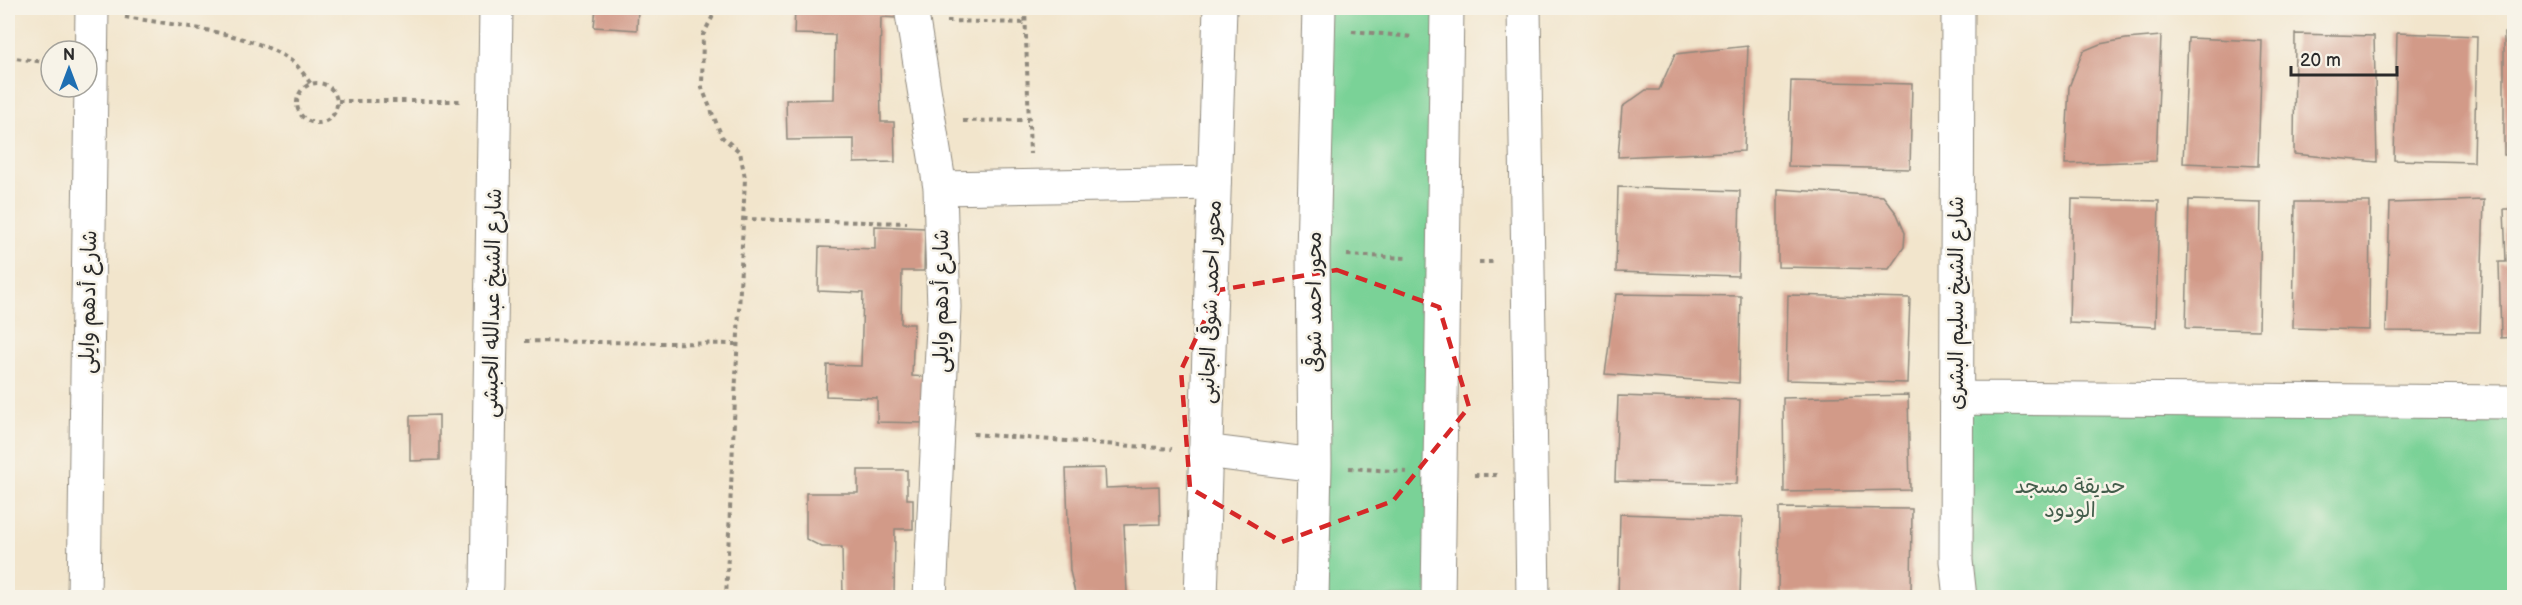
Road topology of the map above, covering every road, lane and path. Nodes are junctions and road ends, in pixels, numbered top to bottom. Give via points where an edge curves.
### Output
1 (496, 8) edge
2 (717, 8) edge
3 (1025, 8) edge
4 (1220, 8) edge
5 (1447, 8) edge
6 (1524, 8) edge
7 (1958, 8) edge
8 (92, 10) edge
9 (911, 14) edge
10 (1318, 17) edge
11 (1025, 23) junction
12 (1446, 41) junction
13 (8, 57) edge
14 (39, 61) edge
15 (311, 84) junction
16 (338, 101) junction
17 (495, 101) junction
18 (1028, 120) junction
19 (929, 122) junction
20 (1214, 183) junction
21 (1031, 186) junction
22 (940, 188) junction
23 (743, 219) junction
24 (941, 223) junction
25 (1313, 253) junction
26 (1443, 260) junction
27 (1528, 264) junction
28 (491, 340) junction
29 (737, 344) junction
30 (1956, 398) junction
31 (2514, 402) edge
32 (939, 431) junction
33 (1205, 451) junction
34 (1315, 465) junction
35 (1440, 475) junction
36 (1532, 476) junction
37 (84, 597) edge
38 (484, 597) edge
39 (726, 597) edge
40 (930, 597) edge
41 (1201, 597) edge
42 (1312, 597) edge
43 (1438, 597) edge
44 (1533, 597) edge
45 (1960, 597) edge

1 - 17 street, شارع الشيخ عبدالله الحبشى
2 - 23 path via 703,35 702,88 723,136 740,152 745,178
3 - 11 path
4 - 20 street, محور احمد شوقى الجانبى
5 - 12 street
6 - 27 street
7 - 30 street, شارع الشيخ سليم البشرى
8 - 15 path via 202,30 268,47 292,61
8 - 37 street, شارع أدهم وايلى
9 - 11 path
9 - 19 street, شارع أدهم وايلى
10 - 12 path
10 - 25 street, محور احمد شوقى
11 - 18 path
12 - 26 street
13 - 14 path
15 - 16 path via 323,84 333,90
15 - 16 path via 297,98 302,117 321,124 330,120
16 - 17 path
17 - 28 street, شارع الشيخ عبدالله الحبشى
18 - 19 path
18 - 21 path
19 - 22 street, شارع أدهم وايلى
20 - 21 street
20 - 33 street, محور احمد شوقى الجانبى
21 - 22 street
22 - 24 street, شارع أدهم وايلى
23 - 24 path
23 - 29 path
24 - 32 street, شارع أدهم وايلى via 944,307
25 - 26 path
25 - 34 street, محور احمد شوقى
26 - 27 path
26 - 35 street
27 - 36 street
28 - 29 path
28 - 38 street, شارع الشيخ عبدالله الحبشى
29 - 39 path
30 - 31 street
30 - 45 street, شارع الشيخ سليم البشرى via 1956,561
32 - 33 path
32 - 40 street, شارع أدهم وايلى
33 - 34 street
33 - 41 street, محور احمد شوقى الجانبى
34 - 35 path
34 - 42 street, محور احمد شوقى
35 - 36 path
35 - 43 street
36 - 44 street

